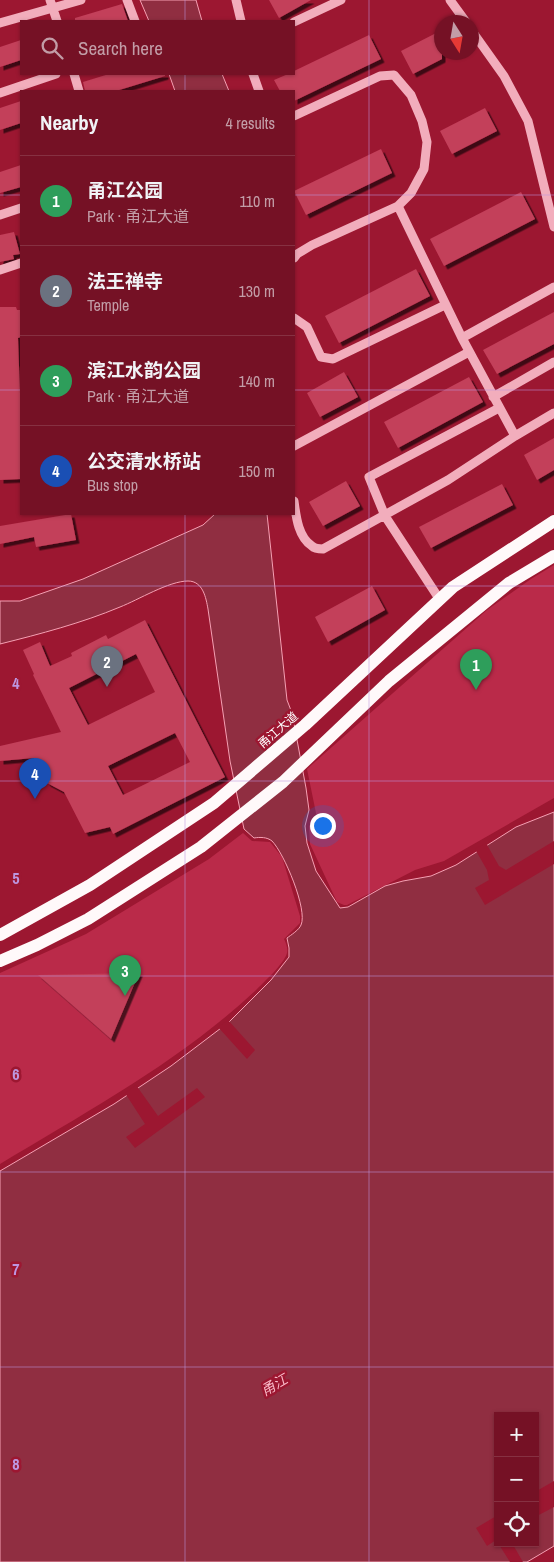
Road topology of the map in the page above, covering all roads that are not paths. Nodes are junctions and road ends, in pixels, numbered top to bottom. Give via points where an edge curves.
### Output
1 (81, 0) edge
2 (127, 0) edge
3 (236, 0) edge
4 (341, 0) edge
5 (450, 0) edge
6 (51, 4) edge
7 (461, 15) edge
8 (57, 20) edge
9 (135, 20) edge
10 (240, 20) edge
11 (295, 22) edge
12 (0, 24) edge
13 (479, 41) edge
14 (53, 75) edge
15 (74, 75) edge
16 (253, 75) edge
17 (79, 90) edge
18 (259, 90) edge
19 (0, 93) edge
20 (295, 116) edge
21 (398, 206) junction
22 (20, 208) edge
23 (0, 215) edge
24 (554, 227) edge
25 (295, 257) edge
26 (20, 263) edge
27 (0, 270) edge
28 (554, 287) edge
29 (445, 304) junction
30 (295, 319) edge
31 (462, 338) junction
32 (469, 352) junction
33 (554, 362) edge
34 (493, 397) junction
35 (500, 408) junction
36 (554, 413) edge
37 (515, 436) junction
38 (295, 445) edge
39 (295, 510) edge
40 (385, 516) junction
41 (554, 521) edge
42 (554, 556) edge
43 (440, 600) junction
44 (0, 935) edge
45 (0, 961) edge

1 - 6 lane
2 - 9 lane
3 - 10 lane
4 - 11 lane
5 - 7 lane
6 - 8 lane
6 - 12 lane
13 - 24 lane via 504,76 528,121
14 - 19 lane
15 - 17 lane
16 - 18 lane
20 - 21 lane via 380,76 394,75 411,95 427,142 424,169 411,194
21 - 25 lane via 312,245
21 - 29 lane
22 - 23 lane
26 - 27 lane
28 - 31 lane
29 - 30 lane via 333,359 321,357 307,327
29 - 31 lane
31 - 32 lane
32 - 34 lane
32 - 38 lane
33 - 34 lane
34 - 35 lane
35 - 37 lane
35 - 40 lane via 369,478
36 - 37 lane
37 - 40 lane
39 - 40 lane via 304,539 313,548 324,549
40 - 43 lane
41 - 43 main road, 甬江大道 via 453,587
42 - 45 main road via 509,583 389,681 283,782 201,847 88,918
43 - 44 main road, 甬江大道 via 305,725 214,803 90,885

